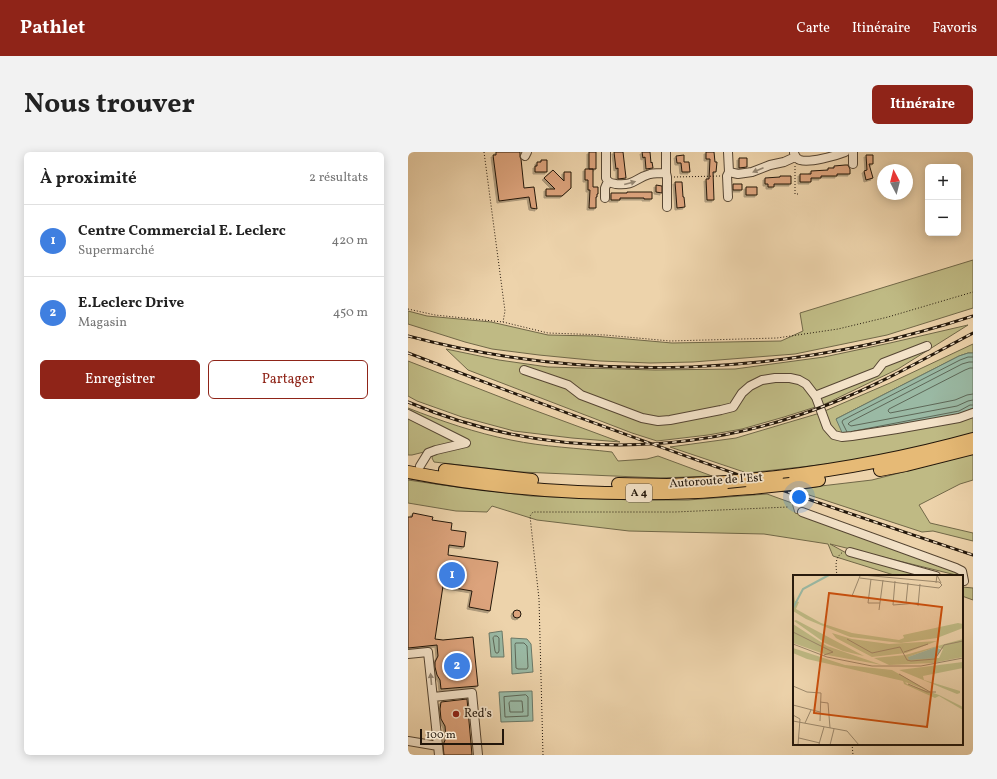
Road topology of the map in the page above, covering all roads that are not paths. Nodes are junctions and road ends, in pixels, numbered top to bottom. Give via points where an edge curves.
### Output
1 (606, 152) edge
2 (666, 152) edge
3 (728, 152) edge
4 (845, 152) edge
5 (853, 152) edge
6 (794, 155) edge
7 (854, 164) dead end
8 (728, 174) junction
9 (666, 175) junction
10 (608, 181) junction
11 (728, 197) dead end
12 (605, 198) dead end
13 (667, 207) dead end
14 (927, 346) dead end
15 (524, 370) dead end
16 (815, 396) junction
17 (973, 413) edge
18 (408, 414) edge
19 (973, 439) edge
20 (973, 448) edge
21 (414, 464) edge
22 (408, 472) edge
23 (802, 512) dead end
24 (850, 552) road end
25 (932, 575) edge
26 (962, 575) edge
27 (973, 580) edge
28 (963, 581) edge
29 (408, 654) edge
30 (433, 697) junction
31 (408, 741) edge
32 (438, 746) junction
33 (439, 755) edge
34 (478, 755) edge

1 - 10 street
2 - 9 street
3 - 8 street
4 - 6 street via 810,160 800,160
5 - 7 street
6 -> 8 street via 784,162 752,172
8 - 11 street
10 -> 9 street via 629,184 650,174
9 - 13 street
10 - 12 street
14 - 16 street via 883,363 876,372
15 - 16 street via 568,385 581,395 635,416 658,421 733,406 742,392 762,380 799,380 806,384
16 - 17 street via 827,428 834,435 842,437 897,430
18 - 21 street via 466,443 428,453
19 - 21 highway, Autoroute de l’Est / A 4, bridge via 861,465 727,482 610,484 538,481
20 - 22 highway, Autoroute de l’Est / A 4, bridge via 906,465 842,477 698,492 536,489
23 - 26 street via 956,568 962,571
24 - 25 street
27 - 28 street
30 -> 29 street via 428,652
30 - 32 street
30 - 34 street via 472,693
31 - 32 street
32 - 33 street

